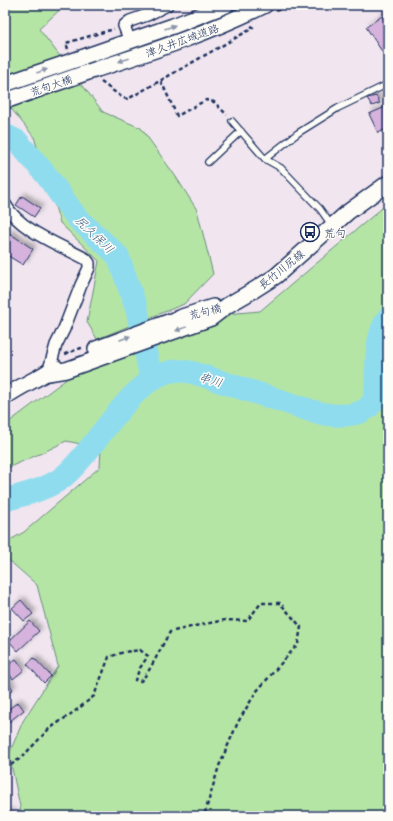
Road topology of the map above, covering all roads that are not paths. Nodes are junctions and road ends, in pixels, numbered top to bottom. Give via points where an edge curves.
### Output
1 (167, 5) edge
2 (226, 5) edge
3 (265, 5) edge
4 (130, 41) junction
5 (80, 58) joint
6 (99, 76) joint
7 (5, 84) edge
8 (388, 84) edge
9 (5, 101) edge
10 (232, 121) dead end
11 (241, 131) junction
12 (265, 159) junction
13 (208, 162) dead end
14 (388, 183) edge
15 (5, 204) edge
16 (332, 226) junction
17 (228, 306) joint
18 (48, 373) junction
19 (5, 397) edge

1 - 4 street via 130,20 124,26
4 -> 2 main road, 津久井広域道路
3 -> 6 main road, 津久井広域道路
4 - 5 main road, 津久井広域道路
7 -> 5 main road, 荒句大橋, bridge
6 - 9 main road, 荒句大橋, bridge
8 - 12 lane via 338,108 298,133
10 - 11 lane
11 - 12 lane
11 - 13 lane
12 - 16 lane via 281,168 320,209
14 - 16 main road, 長竹川尻線
15 - 18 street via 13,216 27,226 89,263 72,312 56,345
16 - 17 main road, 長竹川尻線 via 276,276
17 - 18 main road, 荒句橋 via 211,318
18 - 19 main road via 24,384

